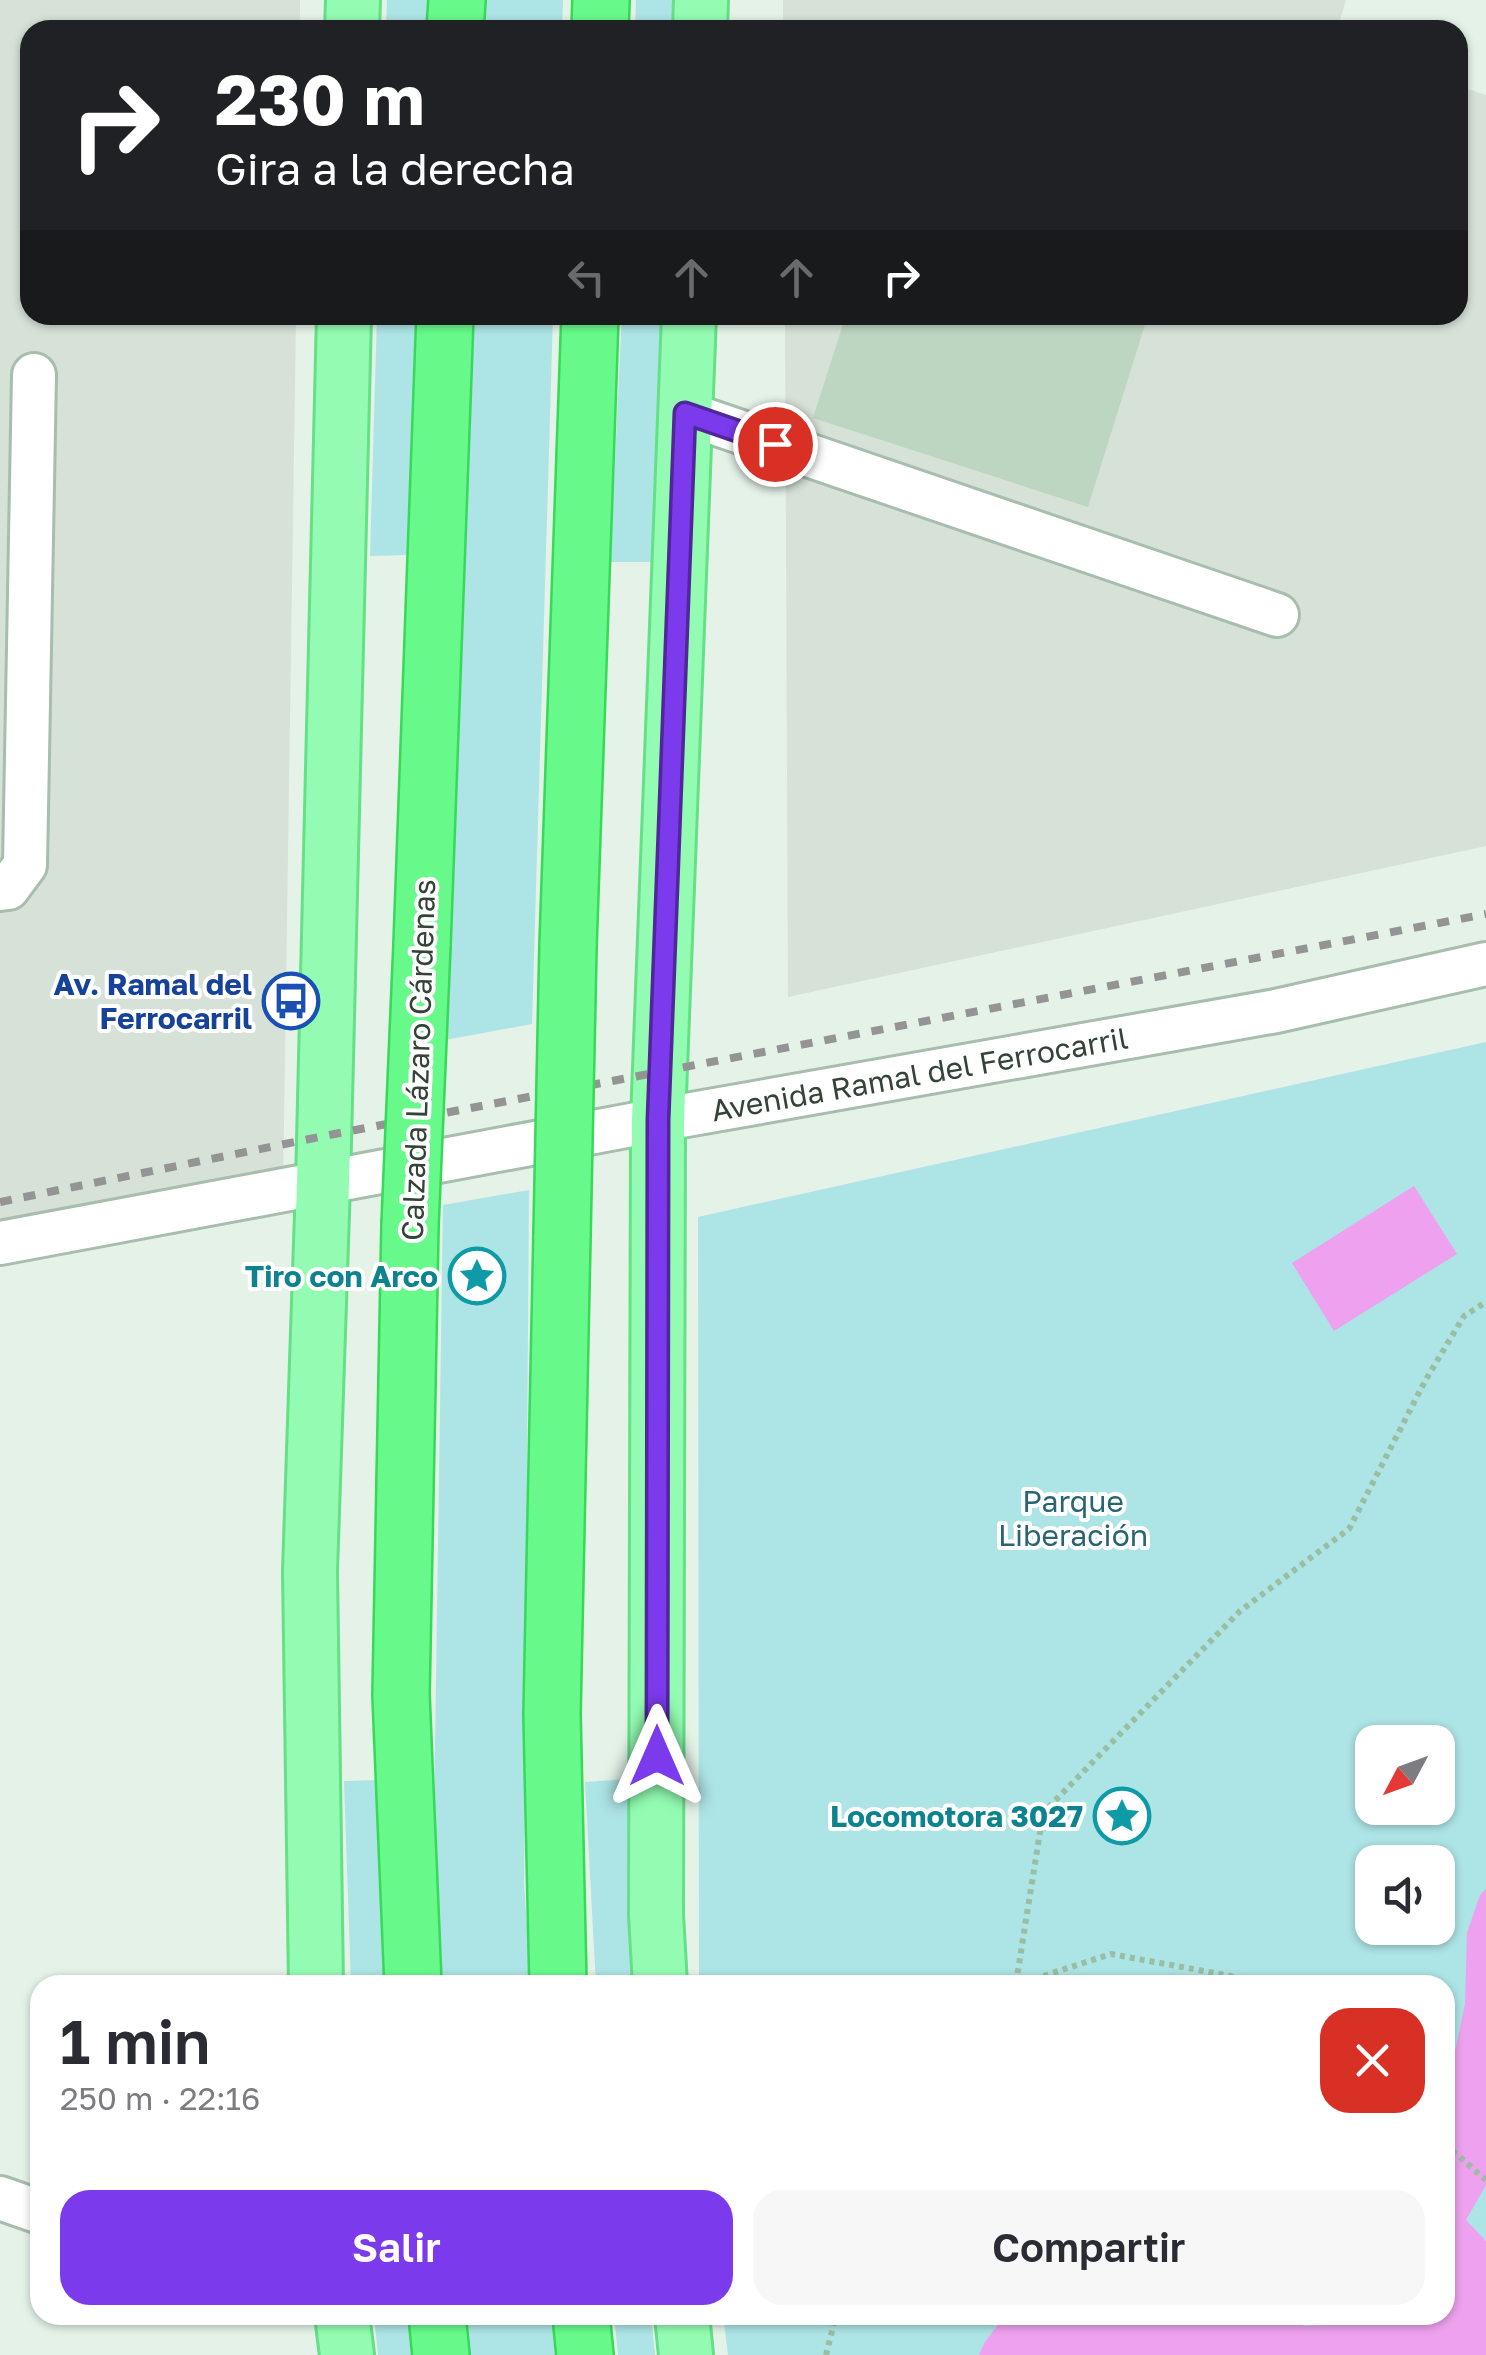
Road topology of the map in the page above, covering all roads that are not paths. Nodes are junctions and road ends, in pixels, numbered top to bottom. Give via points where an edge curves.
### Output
1 (344, 325) edge
2 (445, 325) edge
3 (590, 325) edge
4 (689, 325) edge
5 (34, 375) dead end
6 (685, 413) junction
7 (1277, 616) dead end
8 (0, 889) edge
9 (1486, 964) edge
10 (658, 1120) junction
11 (323, 1184) junction
12 (0, 1242) edge
13 (316, 1975) edge
14 (413, 1975) edge
15 (558, 1975) edge
16 (659, 1975) edge
17 (0, 2198) edge
18 (30, 2208) edge
19 (343, 2325) edge
20 (437, 2325) edge
21 (583, 2325) edge
22 (683, 2325) edge
23 (347, 2355) edge
24 (441, 2355) edge
25 (585, 2355) edge
26 (686, 2355) edge

1 - 11 main road
2 - 14 highway, Calzada Lázaro Cárdenas, bridge via 410,1225 402,1695
3 - 15 highway, bridge via 552,1714
4 - 6 main road
5 - 8 street via 24,865
6 - 7 street
6 - 10 main road
9 - 10 street, Avenida Ramal del Ferrocarril via 1276,1011
10 - 11 street, Avenida Ramal del Ferrocarril
10 - 16 main road
11 - 12 street, Avenida Ramal del Ferrocarril
11 - 13 main road via 310,1571
17 - 18 street
19 - 23 main road
20 - 24 highway
21 - 25 highway
22 - 26 main road

